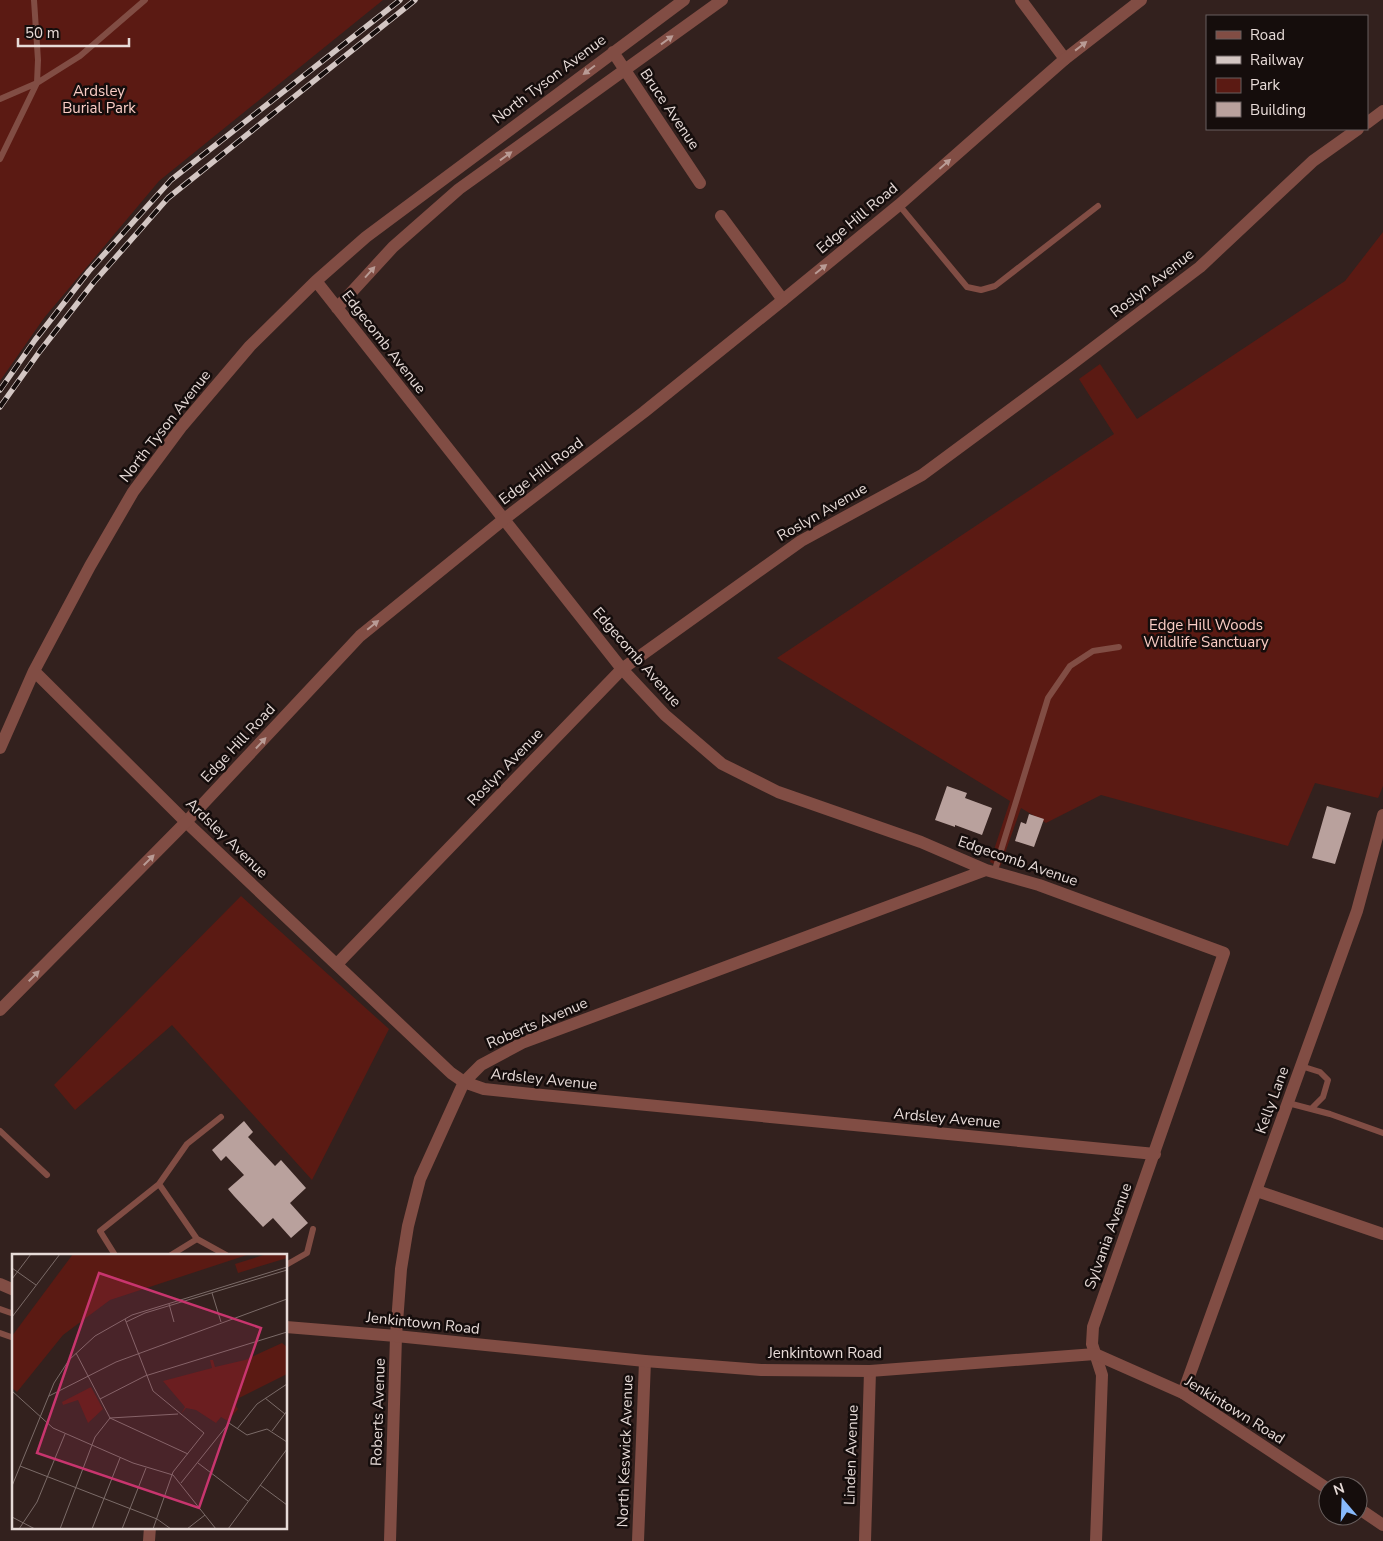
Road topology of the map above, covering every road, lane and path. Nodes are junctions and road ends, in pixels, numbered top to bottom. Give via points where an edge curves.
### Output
1 (34, 0) edge
2 (145, 0) edge
3 (684, 0) edge
4 (722, 0) edge
5 (1021, 0) edge
6 (1141, 0) edge
7 (613, 52) junction
8 (1065, 59) junction
9 (625, 70) junction
10 (37, 83) junction
11 (0, 99) edge
12 (1383, 111) edge
13 (1368, 121) edge
14 (1357, 130) edge
15 (0, 159) edge
16 (483, 172) junction
17 (700, 183) dead end
18 (434, 185) junction
19 (899, 205) junction
20 (1098, 206) dead end
21 (721, 216) dead end
22 (316, 281) junction
23 (784, 300) junction
24 (337, 308) junction
25 (503, 520) junction
26 (1119, 648) dead end
27 (622, 669) junction
28 (34, 671) junction
29 (0, 748) edge
30 (1383, 815) edge
31 (186, 822) junction
32 (990, 871) junction
33 (1224, 953) joint
34 (337, 964) junction
35 (0, 1010) edge
36 (1301, 1066) junction
37 (464, 1082) junction
38 (1288, 1103) junction
39 (1311, 1109) junction
40 (221, 1117) dead end
41 (0, 1131) edge
42 (1383, 1133) edge
43 (1155, 1154) junction
44 (47, 1175) dead end
45 (159, 1184) junction
46 (1257, 1191) junction
47 (313, 1229) dead end
48 (1383, 1234) edge
49 (197, 1239) junction
50 (114, 1254) edge
51 (173, 1254) edge
52 (224, 1254) edge
53 (288, 1264) edge
54 (0, 1284) edge
55 (12, 1289) edge
56 (0, 1309) edge
57 (12, 1313) edge
58 (288, 1327) edge
59 (0, 1333) edge
60 (396, 1336) junction
61 (12, 1337) edge
62 (1095, 1354) junction
63 (644, 1361) junction
64 (870, 1370) junction
65 (1183, 1393) junction
66 (1318, 1482) edge
67 (1368, 1515) edge
68 (1383, 1525) edge
69 (150, 1528) edge
70 (149, 1541) edge
71 (390, 1541) edge
72 (638, 1541) edge
73 (865, 1541) edge
74 (1096, 1541) edge

1 - 10 lane
2 - 10 lane via 80,56
3 - 7 street, North Tyson Avenue
9 -> 4 street, North Tyson Avenue
5 - 8 street
8 -> 6 street, Edge Hill Road
7 - 9 street, Bruce Avenue
7 -> 18 street, North Tyson Avenue
19 -> 8 street, Edge Hill Road
16 -> 9 street, North Tyson Avenue
9 - 17 street, Bruce Avenue
10 - 11 lane
10 - 15 lane
12 - 13 street
14 - 27 street, Roslyn Avenue via 1313,161 1200,267 922,475 801,540
16 - 18 street, North Tyson Avenue
24 -> 16 street, North Tyson Avenue via 393,247
18 - 22 street, North Tyson Avenue via 366,237
19 - 20 lane via 967,286 981,290 995,286
23 -> 19 street, Edge Hill Road
21 - 23 street
22 - 24 street, Edgecomb Avenue
22 - 28 street, North Tyson Avenue via 250,346 182,426 134,492
23 - 25 street, Edge Hill Road
24 - 25 street, Edgecomb Avenue
25 - 27 street, Edgecomb Avenue
31 -> 25 street, Edge Hill Road via 360,636
26 - 32 lane via 1093,651 1070,666 1048,698
27 - 32 street, Edgecomb Avenue via 665,716 722,764 778,792 921,842
27 - 34 street, Roslyn Avenue
28 - 29 street, North Tyson Avenue
28 - 31 street, Ardsley Avenue
30 - 36 street, Kelly Lane via 1357,910
31 - 34 street, Ardsley Avenue
35 -> 31 street, Edge Hill Road
32 - 33 street, Edgecomb Avenue via 1039,885
32 - 37 street, Roberts Avenue via 522,1043 480,1065
33 - 43 street, Sylvania Avenue
34 - 37 street, Ardsley Avenue
36 - 38 street, Kelly Lane
36 - 39 lane via 1320,1072 1328,1080 1323,1097
37 - 43 street, Ardsley Avenue via 484,1089
37 - 60 street, Roberts Avenue via 420,1179 401,1270
38 - 39 lane
38 - 46 street, Kelly Lane
39 - 42 lane
40 - 45 lane via 187,1144
41 - 44 lane
43 - 62 street, Sylvania Avenue via 1094,1327 1092,1344
45 - 49 lane
45 - 50 lane via 100,1231
46 - 48 street
46 - 65 street, Kelly Lane
47 - 53 lane via 307,1253
49 - 51 lane
49 - 52 lane
54 - 55 street
56 - 57 lane
58 - 60 street, Jenkintown Road
59 - 61 lane
60 - 63 street, Jenkintown Road
60 - 71 street, Roberts Avenue
62 - 64 street, Jenkintown Road
62 - 65 street, Jenkintown Road
62 - 74 street, Sylvania Avenue via 1102,1375
63 - 64 street, Jenkintown Road via 761,1370
63 - 72 street, North Keswick Avenue
64 - 73 street, Linden Avenue
65 - 66 street, Jenkintown Road
67 - 68 street
69 - 70 street

